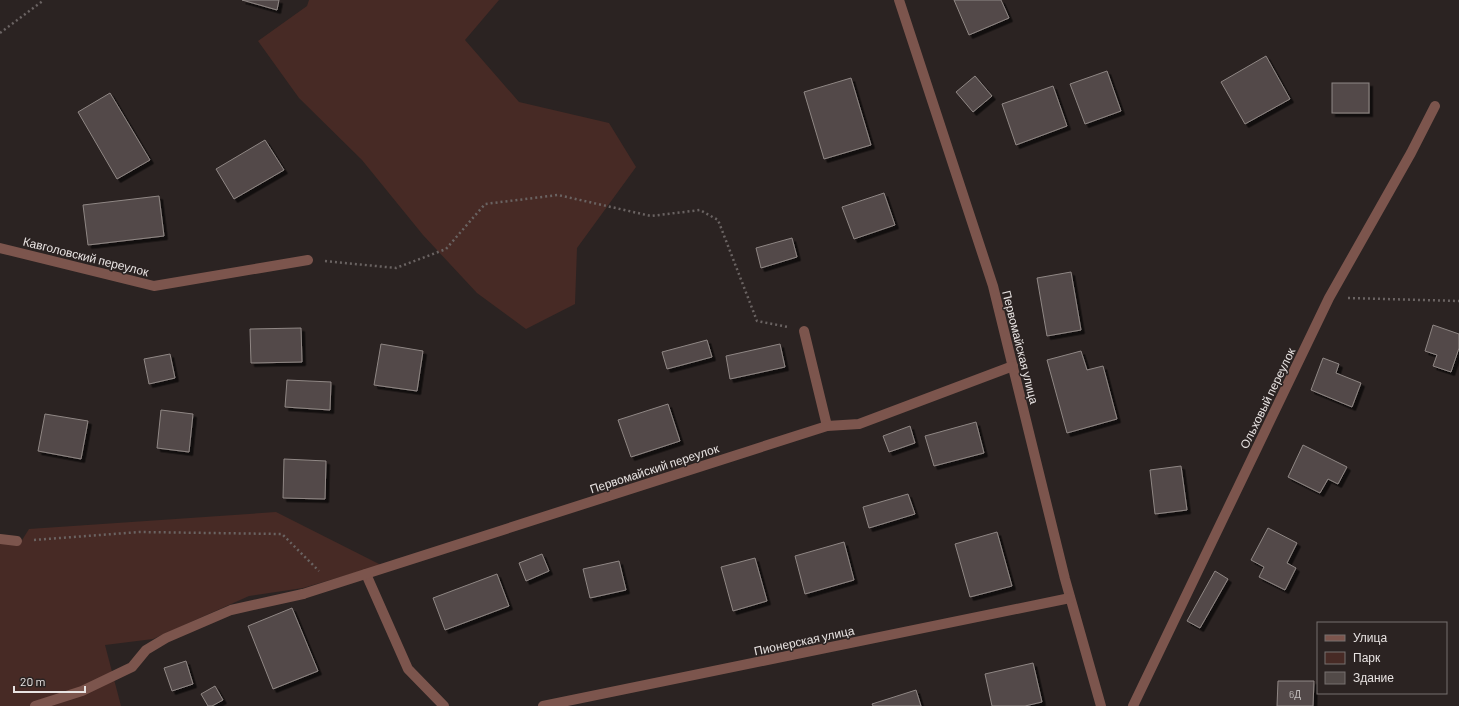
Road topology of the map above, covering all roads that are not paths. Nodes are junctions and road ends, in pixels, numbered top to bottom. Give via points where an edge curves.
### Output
1 (899, 0) edge
2 (1435, 106) dead end
3 (0, 248) edge
4 (308, 260) road end
5 (804, 331) road end
6 (1012, 366) junction
7 (827, 426) junction
8 (0, 539) edge
9 (17, 541) road end
10 (366, 574) junction
11 (1070, 598) junction
12 (580, 703) edge
13 (35, 706) edge
14 (444, 706) edge
15 (543, 706) edge
16 (1101, 706) edge
17 (1133, 706) edge

1 - 6 street, Первомайская улица via 993,286
2 - 17 street, Ольховый переулок via 1411,154 1329,298
3 - 4 street, Кавголовский переулок via 154,286
5 - 7 street
6 - 7 street, Первомайский переулок via 859,424
6 - 11 street, Первомайская улица
7 - 10 street, Первомайский переулок
8 - 9 street
10 - 13 street, Первомайский переулок via 302,594 231,610 166,638 146,650 132,667 82,691
10 - 14 street via 408,669
11 - 12 street, Пионерская улица
11 - 16 street, Первомайская улица
12 - 15 street, Пионерская улица

